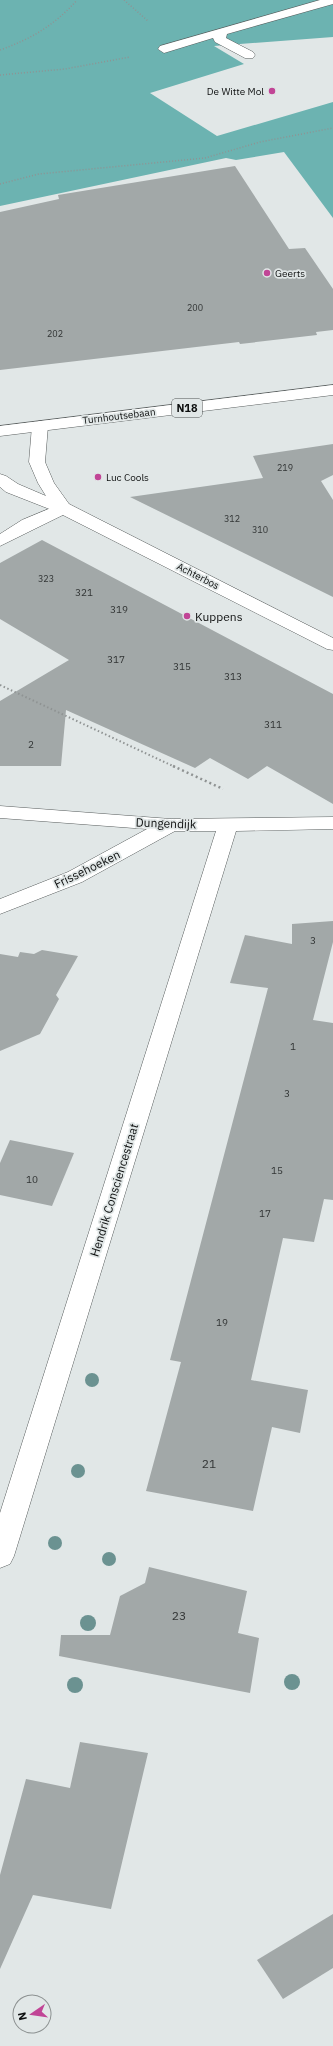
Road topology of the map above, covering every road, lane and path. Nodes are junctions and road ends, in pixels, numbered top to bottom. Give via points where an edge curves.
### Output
1 (78, 0) edge
2 (333, 0) edge
3 (222, 34) junction
4 (164, 49) joint
5 (0, 50) edge
6 (250, 55) dead end
7 (0, 75) edge
8 (333, 128) edge
9 (0, 184) edge
10 (333, 390) edge
11 (40, 426) junction
12 (0, 431) edge
13 (0, 480) edge
14 (62, 508) junction
15 (0, 542) edge
16 (333, 646) edge
17 (0, 685) edge
18 (0, 812) edge
19 (228, 823) junction
20 (333, 823) edge
21 (171, 825) junction
22 (0, 907) edge
23 (0, 1556) edge

1 - 5 path via 60,20 27,41
2 - 3 street
3 - 4 street
3 - 6 street via 219,39
4 - 7 path via 90,66
8 - 9 path via 260,142 205,158 39,174
10 - 11 street, Turnhoutsebaan / N18
11 - 12 street, Turnhoutsebaan / N18
11 - 14 street via 37,462 46,483
13 - 14 street, Achterbos via 12,488
14 - 15 street via 28,524
14 - 16 street, Achterbos
17 - 19 path via 223,788
18 - 21 street, Dungendijk
19 - 20 street, Dungendijk
19 - 21 street, Dungendijk
19 - 23 street, Hendrik Consciencestraat
21 - 22 street, Frissehoeken via 75,877

